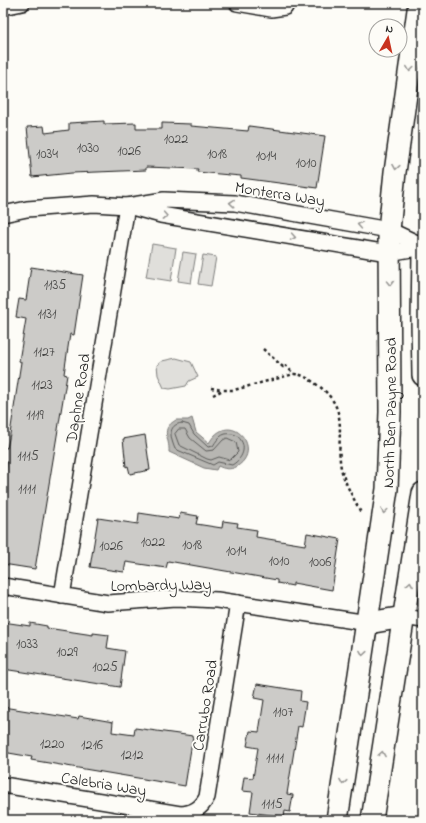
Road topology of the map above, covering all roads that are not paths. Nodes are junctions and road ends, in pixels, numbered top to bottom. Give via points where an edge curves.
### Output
1 (22, 3) edge
2 (237, 3) edge
3 (419, 3) edge
4 (286, 5) edge
5 (3, 8) edge
6 (128, 206) junction
7 (3, 214) edge
8 (389, 230) junction
9 (423, 246) edge
10 (423, 252) edge
11 (388, 253) junction
12 (422, 290) edge
13 (423, 375) edge
14 (423, 493) edge
15 (3, 586) edge
16 (62, 596) junction
17 (238, 604) junction
18 (414, 619) edge
19 (368, 623) junction
20 (3, 785) edge
21 (198, 809) joint
22 (337, 820) edge
23 (372, 820) edge

1 - 5 street
2 - 4 street via 271,9
3 -> 8 street, North Ben Payne Road
6 - 7 street, Monterra Way via 94,204 27,209
8 -> 6 street, Monterra Way via 235,203 164,200
6 -> 11 street, Monterra Way via 161,215
6 - 16 street, Daphne Road
8 - 9 street, Monterra Way
8 - 11 street, North Ben Payne Road
9 - 11 street, Monterra Way
10 - 12 street, North Ben Payne Road
11 -> 19 street, North Ben Payne Road via 389,453 387,490
12 - 13 street, North Ben Payne Road
18 -> 14 street
15 - 16 street, Lombardy Way
16 - 17 street, Lombardy Way via 108,603 176,598
17 - 19 street, Lombardy Way
17 - 21 street, Carrubo Road via 207,797
18 - 19 street
23 -> 18 street
19 -> 22 street, North Ben Payne Road
20 - 21 street, Calebria Way via 180,814

